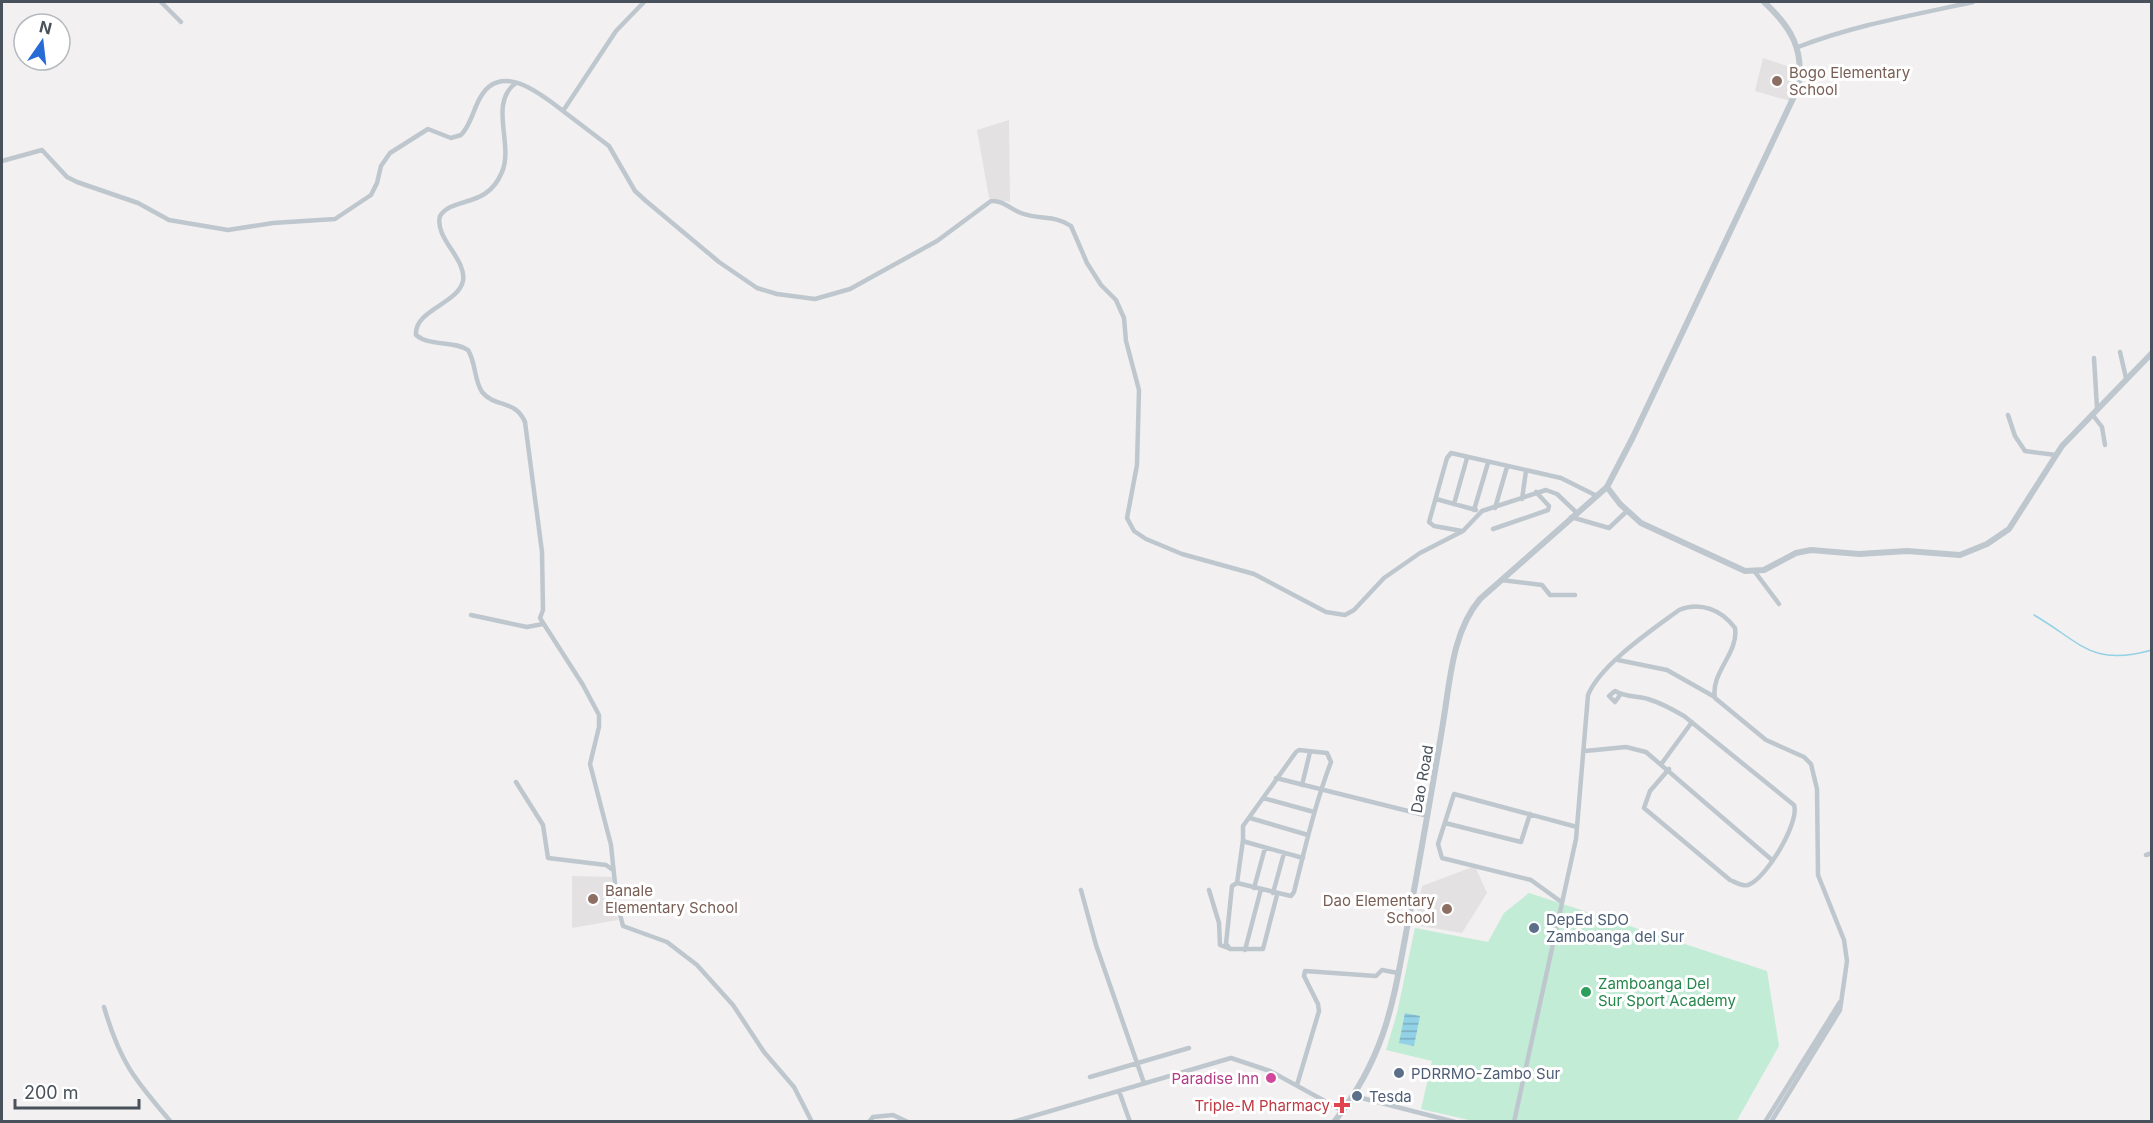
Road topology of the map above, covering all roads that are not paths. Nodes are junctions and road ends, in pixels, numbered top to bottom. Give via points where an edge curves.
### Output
1 (161, 2) edge
2 (644, 2) edge
3 (1764, 2) edge
4 (1973, 2) edge
5 (181, 22) dead end
6 (1798, 47) junction
7 (516, 82) junction
8 (563, 111) junction
9 (2, 161) edge
10 (2120, 352) dead end
11 (2151, 353) edge
12 (2094, 358) dead end
13 (2126, 378) junction
14 (2097, 408) junction
15 (2092, 414) junction
16 (2008, 415) dead end
17 (2106, 445) dead end
18 (2056, 455) junction
19 (1467, 458) junction
20 (1488, 464) junction
21 (1507, 467) junction
22 (1526, 471) junction
23 (1607, 487) junction
24 (1536, 492) junction
25 (1597, 496) junction
26 (1436, 499) junction
27 (1521, 499) junction
28 (1454, 504) junction
29 (1495, 508) junction
30 (1473, 510) junction
31 (1627, 511) junction
32 (1482, 512) junction
33 (1574, 515) junction
34 (1493, 529) dead end
35 (1463, 531) junction
36 (1755, 572) junction
37 (1501, 580) junction
38 (1575, 596) dead end
39 (1779, 604) dead end
40 (471, 615) dead end
41 (543, 624) junction
42 (1618, 660) junction
43 (1620, 695) dead end
44 (1713, 696) junction
45 (1692, 722) junction
46 (1585, 751) junction
47 (1310, 752) junction
48 (1662, 763) junction
49 (1669, 769) junction
50 (1276, 778) junction
51 (516, 783) dead end
52 (1302, 785) junction
53 (1322, 789) junction
54 (1263, 798) junction
55 (1314, 812) junction
56 (1530, 814) junction
57 (1428, 816) junction
58 (1250, 818) junction
59 (1445, 823) junction
60 (1577, 827) junction
61 (1308, 835) junction
62 (1243, 840) junction
63 (1265, 848) junction
64 (1284, 853) junction
65 (1303, 858) junction
66 (1773, 860) junction
67 (613, 870) junction
68 (1237, 883) junction
69 (1254, 888) junction
70 (1261, 889) junction
71 (1081, 890) dead end
72 (1209, 890) dead end
73 (1275, 894) junction
74 (1560, 901) junction
75 (1228, 948) junction
76 (1245, 950) junction
77 (1398, 973) junction
78 (1842, 1000) junction
79 (104, 1007) dead end
80 (1189, 1048) dead end
81 (1138, 1062) junction
82 (1090, 1077) dead end
83 (1144, 1083) junction
84 (1297, 1085) junction
85 (1119, 1091) junction
86 (1354, 1096) junction
87 (1343, 1111) junction
88 (171, 1122) edge
89 (812, 1122) edge
90 (869, 1122) edge
91 (908, 1122) edge
92 (1013, 1122) edge
93 (1130, 1122) edge
94 (1334, 1122) edge
95 (1455, 1122) edge
96 (1514, 1122) edge
97 (1766, 1122) edge
98 (1771, 1122) edge

1 - 5 street
2 - 8 street via 616,31
3 - 6 street via 1794,35
4 - 6 street via 1848,28
6 - 23 street via 1798,88
7 - 8 street via 535,90
7 - 9 street via 493,83 461,135 451,138 428,129 390,153 371,195 325,222 295,221 217,230 169,220 132,201 77,182 67,177 42,150
7 - 41 street via 504,101 506,152 502,173 482,197 450,208 440,216 440,226 462,273 461,285 421,321 416,332 423,340 468,350 481,390 491,399 514,407 525,422 542,552
8 - 35 street via 609,146 635,191 680,231 748,283 777,294 815,299 838,294 945,237 991,201 1003,202 1022,214 1071,226 1088,263 1116,300 1124,318 1125,341 1137,376 1139,406 1137,465 1128,518 1134,531 1160,546 1254,574 1326,612 1345,615 1384,578 1420,553
10 - 13 street
11 - 13 street
12 - 14 street
13 - 14 street
14 - 15 street
15 - 17 street via 2102,427
15 - 18 street
16 - 18 street via 2025,451
18 - 36 street via 2009,529 1976,549 1947,556 1906,551 1859,554 1811,550
19 - 20 street
19 - 26 street via 1448,455
19 - 28 street
20 - 21 street
20 - 30 street
21 - 22 street
21 - 29 street
22 - 25 street via 1572,481
22 - 27 street
23 - 25 street, Dao Road
23 - 31 street
24 - 27 street
24 - 33 street via 1552,491
24 - 34 street via 1549,506 1548,510
25 - 33 street, Dao Road
26 - 28 street
26 - 35 street via 1430,524
27 - 29 street
28 - 30 street
29 - 32 street
30 - 32 street
31 - 33 street via 1609,528
31 - 36 street via 1645,525 1732,567
32 - 35 street
33 - 37 street, Dao Road
36 - 39 street
37 - 38 street via 1542,585 1548,594
37 - 57 street, Dao Road via 1471,609 1462,631
40 - 41 street via 522,626
41 - 67 street via 584,685 598,715 600,727 590,764 611,844
42 - 44 street via 1667,670
42 - 44 street via 1679,610 1693,606 1710,609 1727,618 1736,632
42 - 46 street via 1599,677 1588,695
43 - 45 street via 1655,702
44 - 78 street via 1774,745 1804,757 1814,770 1818,875 1844,940 1847,961
45 - 48 street
45 - 66 street via 1794,805 1795,820
46 - 48 street via 1633,748
46 - 60 street
47 - 50 street via 1298,751
47 - 52 street
47 - 53 street via 1330,756
48 - 49 street
49 - 66 street
49 - 66 street via 1650,790 1645,804 1647,812 1730,880 1742,885 1751,884
50 - 52 street
50 - 54 street
51 - 67 street via 543,825 548,858 608,865
52 - 53 street
53 - 55 street
53 - 57 street
54 - 55 street
54 - 58 street
55 - 61 street
56 - 59 street via 1521,842
56 - 59 street via 1454,794
56 - 60 street
57 - 77 street, Dao Road
58 - 61 street
58 - 62 street via 1243,826
59 - 74 street via 1438,849 1442,858 1531,880
60 - 74 street
61 - 65 street
62 - 63 street
62 - 68 street
63 - 64 street
63 - 69 street
64 - 65 street
64 - 73 street
65 - 73 street via 1293,895
67 - 89 street via 623,926 666,942 697,965 733,1005 764,1053 794,1087
68 - 69 street
68 - 75 street via 1232,886
69 - 70 street
70 - 73 street
70 - 76 street
71 - 81 street via 1096,945
72 - 75 street via 1219,923 1220,945
73 - 76 street via 1263,949
74 - 96 street
75 - 76 street
77 - 84 street via 1384,969 1376,976 1305,971 1319,1011
77 - 86 street, Dao Road via 1381,1045
78 - 97 street
78 - 98 street via 1840,1010
79 - 88 street via 113,1039 130,1074
80 - 81 street
81 - 82 street
81 - 83 street
83 - 84 street via 1232,1058
83 - 85 street
84 - 87 street
85 - 92 street
85 - 93 street
86 - 87 street, Dao Road
86 - 95 street
87 - 94 street, Dao Road
90 - 91 street via 873,1117 892,1115

